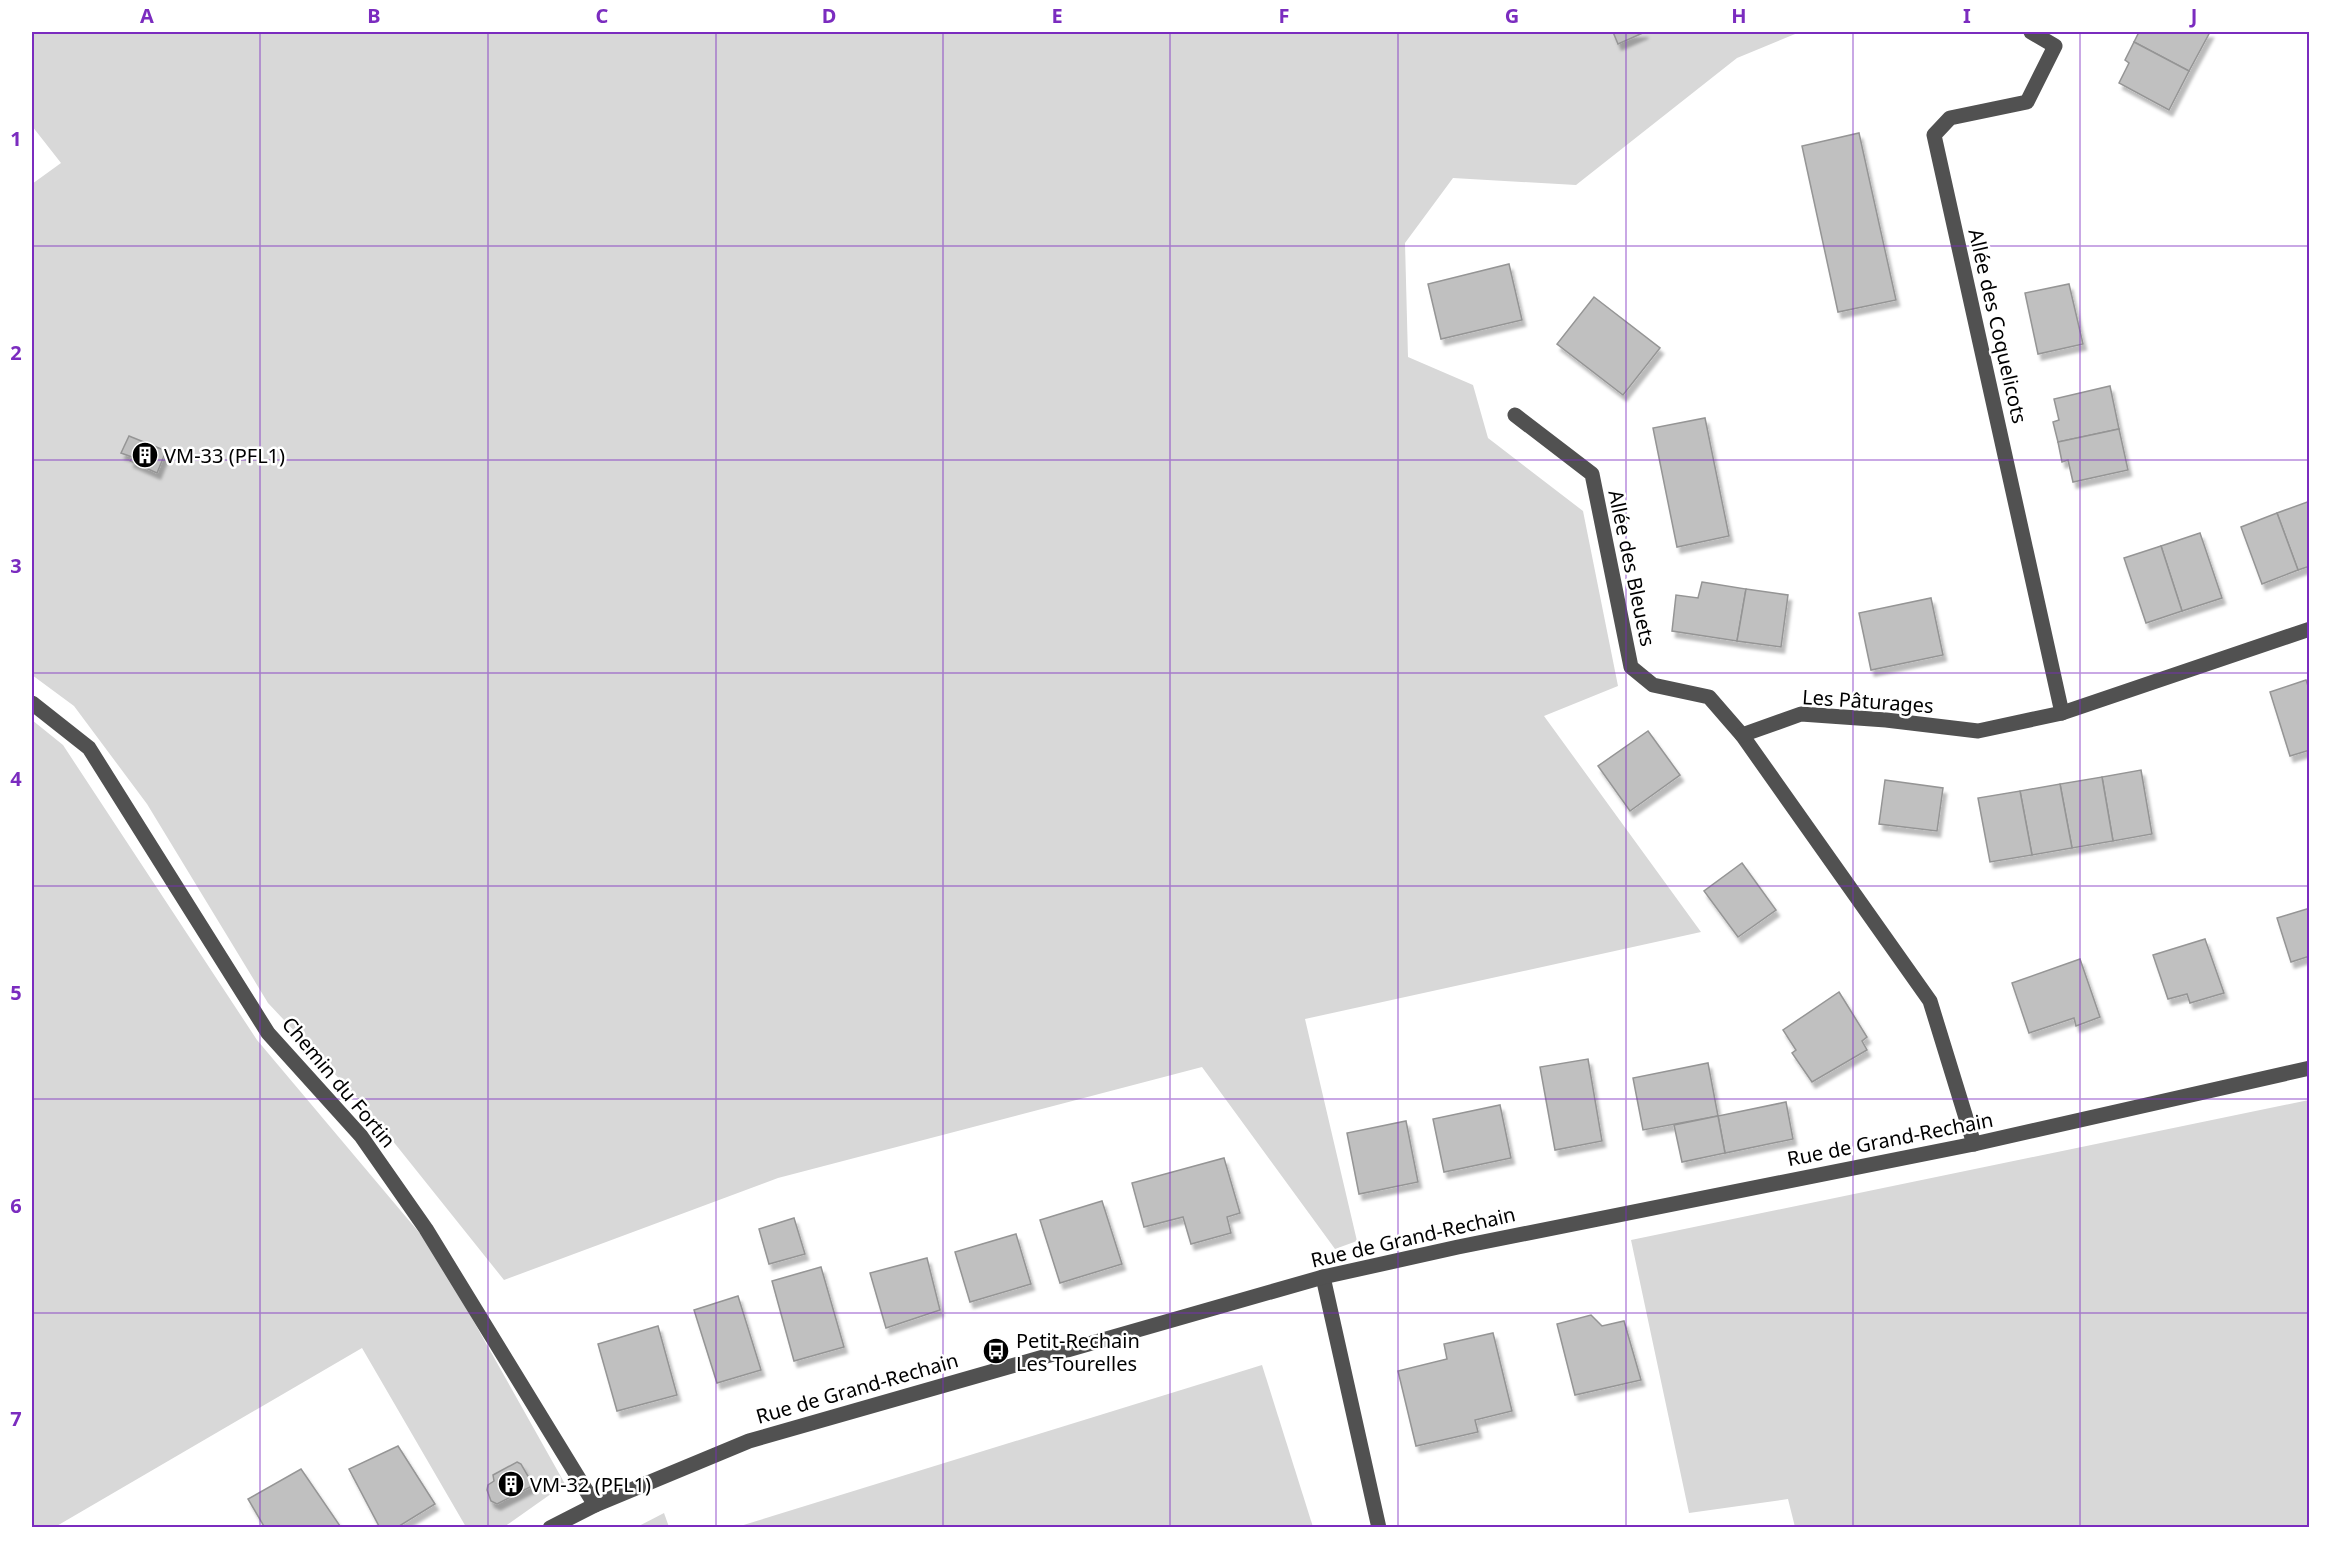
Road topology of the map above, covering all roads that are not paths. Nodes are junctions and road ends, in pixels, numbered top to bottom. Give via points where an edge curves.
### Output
1 (2031, 32) edge
2 (1515, 415) dead end
3 (2310, 629) edge
4 (32, 703) edge
5 (2062, 713) junction
6 (1742, 735) junction
7 (2310, 1068) edge
8 (1974, 1144) junction
9 (1323, 1277) junction
10 (595, 1505) junction
11 (570, 1523) edge
12 (550, 1527) edge
13 (1379, 1527) edge

1 - 5 street, Allée des Coquelicots via 2055,46 2027,102 1950,118 1934,135
2 - 6 street, Allée des Bleuets via 1592,474 1631,667 1653,685 1709,697
3 - 5 street, Les Pâturages
4 - 10 street, Chemin du Fortin via 89,748 268,1033 361,1136 426,1229
5 - 6 street, Les Pâturages via 1978,731 1801,714
6 - 8 street via 1930,1001
7 - 8 street, Rue de Grand-Rechain
8 - 9 street, Rue de Grand-Rechain
9 - 10 street, Rue de Grand-Rechain via 749,1441
9 - 13 street
10 - 11 street, Rue de Grand-Rechain
11 - 12 street, Rue de Grand-Rechain

